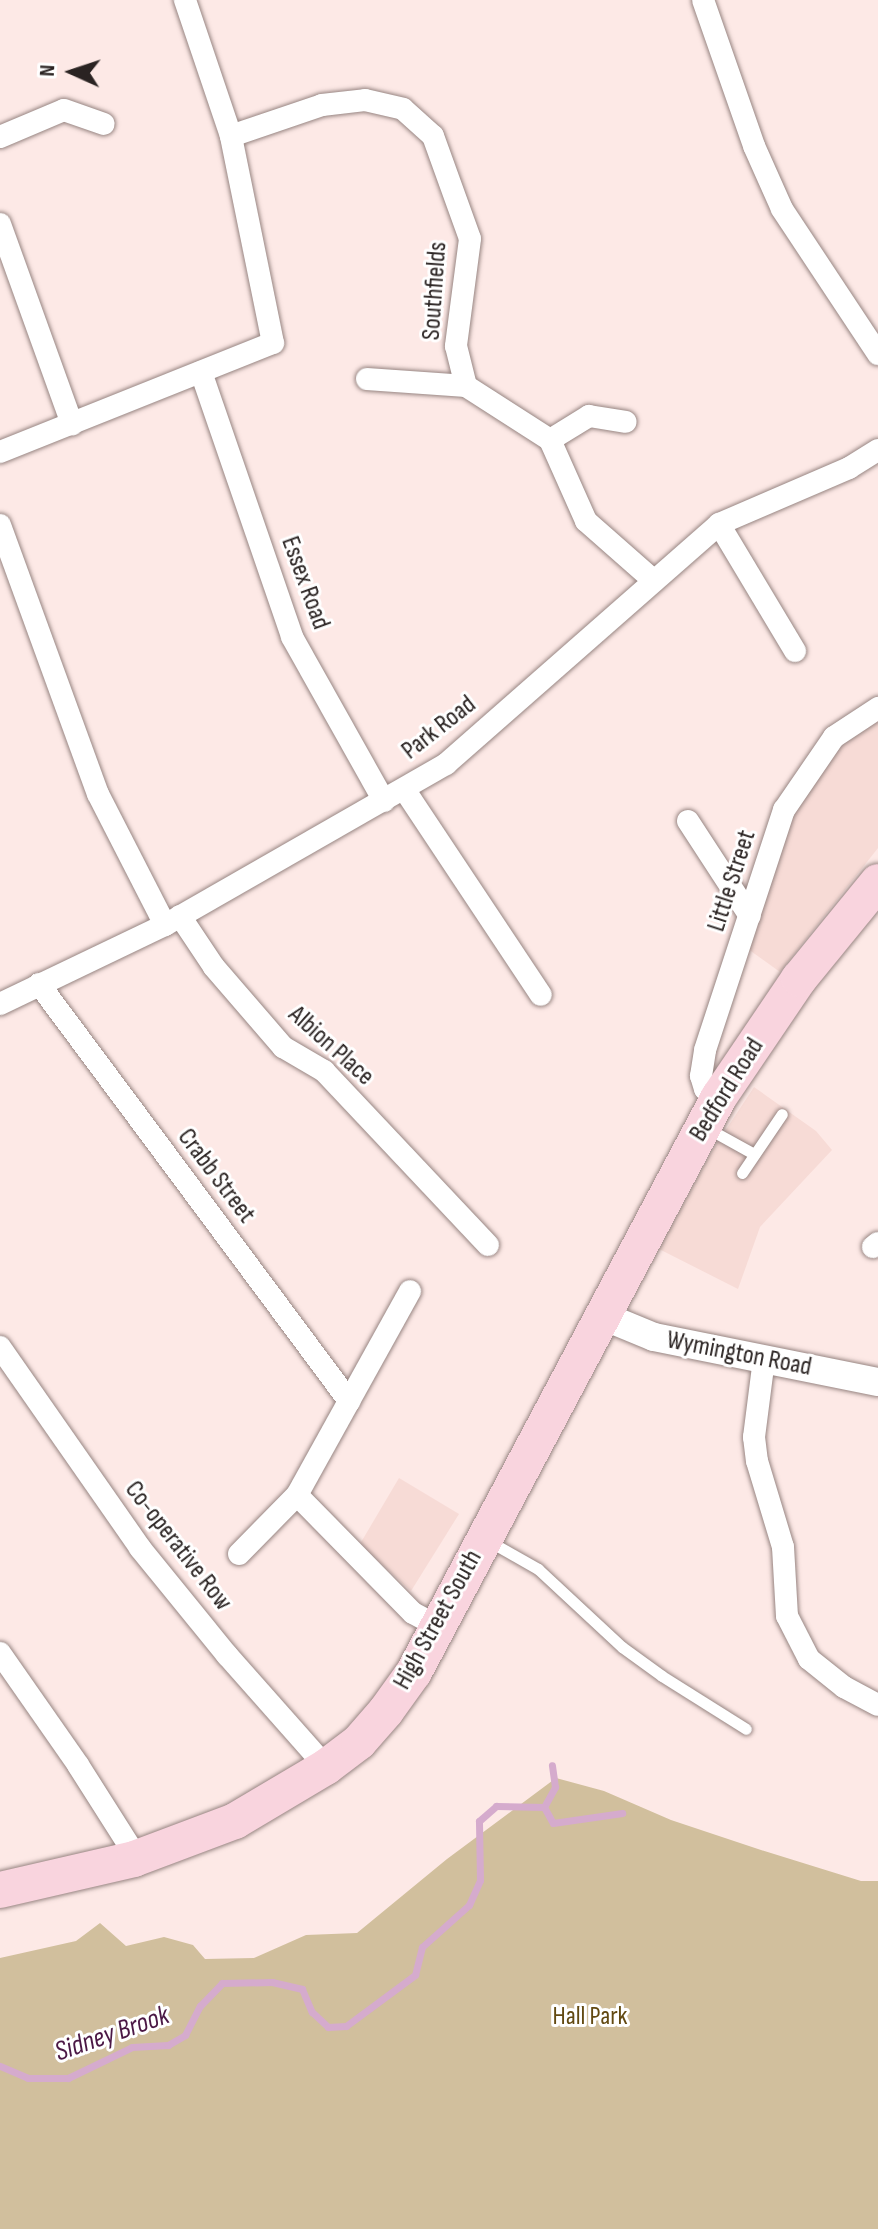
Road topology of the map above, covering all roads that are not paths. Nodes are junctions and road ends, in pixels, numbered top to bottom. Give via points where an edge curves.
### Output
1 (185, 0) edge
2 (703, 0) edge
3 (104, 124) dead end
4 (231, 136) junction
5 (0, 137) edge
6 (0, 224) edge
7 (878, 354) edge
8 (201, 372) junction
9 (367, 379) dead end
10 (466, 386) junction
11 (626, 422) dead end
12 (72, 424) junction
13 (550, 440) junction
14 (878, 450) edge
15 (0, 452) edge
16 (719, 524) junction
17 (0, 525) edge
18 (5, 558) edge
19 (653, 580) junction
20 (795, 651) dead end
21 (878, 708) edge
22 (404, 789) junction
23 (384, 801) junction
24 (688, 821) dead end
25 (878, 882) edge
26 (750, 916) junction
27 (172, 920) junction
28 (39, 984) junction
29 (541, 995) dead end
30 (0, 1004) edge
31 (711, 1111) junction
32 (782, 1114) dead end
33 (754, 1154) junction
34 (742, 1173) dead end
35 (488, 1245) dead end
36 (410, 1291) dead end
37 (603, 1316) junction
38 (0, 1347) edge
39 (764, 1359) junction
40 (878, 1382) edge
41 (349, 1401) junction
42 (297, 1495) junction
43 (483, 1538) junction
44 (239, 1554) dead end
45 (437, 1626) junction
46 (0, 1653) edge
47 (878, 1705) edge
48 (746, 1729) dead end
49 (326, 1767) junction
50 (134, 1859) junction
51 (0, 1890) edge

1 - 4 street
2 - 7 street via 782,209
3 - 5 street via 64,110
4 - 8 street via 273,343
4 - 10 street, Southfields via 322,105 365,100 403,109 433,136 470,239 456,346
6 - 12 street
8 - 12 street
8 - 23 street, Essex Road via 292,637
9 - 10 street
10 - 13 street
11 - 13 street via 589,416
12 - 15 street
13 - 19 street via 586,521
14 - 16 street, Park Road via 849,468
16 - 19 street, Park Road
16 - 20 street
17 - 18 street, Albion Place
18 - 27 street, Albion Place via 98,794
19 - 22 street, Park Road via 446,764
21 - 26 street, Little Street via 834,737 784,810
22 - 23 street, Park Road
22 - 29 street
23 - 27 street, Park Road
24 - 26 street
25 - 31 main road, Bedford Road via 799,979
26 - 31 street, Little Street via 705,1050 701,1076
27 - 28 street, Park Road
27 - 35 street, Albion Place via 283,1047 324,1071
28 - 30 street, Park Road
28 - 41 street, Crabb Street
31 - 33 lane
31 - 37 main road, Bedford Road
32 - 33 lane
33 - 34 lane
36 - 41 street
37 - 39 street, Wymington Road via 654,1337
37 - 43 main road, High Street South
38 - 49 street, Co-operative Row via 140,1548
39 - 40 street, Wymington Road
39 - 47 street via 754,1437 783,1547 787,1616 809,1659
41 - 42 street
42 - 44 street
42 - 45 street via 413,1613
43 - 45 main road, High Street South
43 - 48 lane via 538,1569 622,1647
45 - 49 main road, High Street South via 386,1711 359,1742
46 - 50 street via 78,1765
49 - 50 main road, High Street South via 235,1821
50 - 51 main road, High Street South

